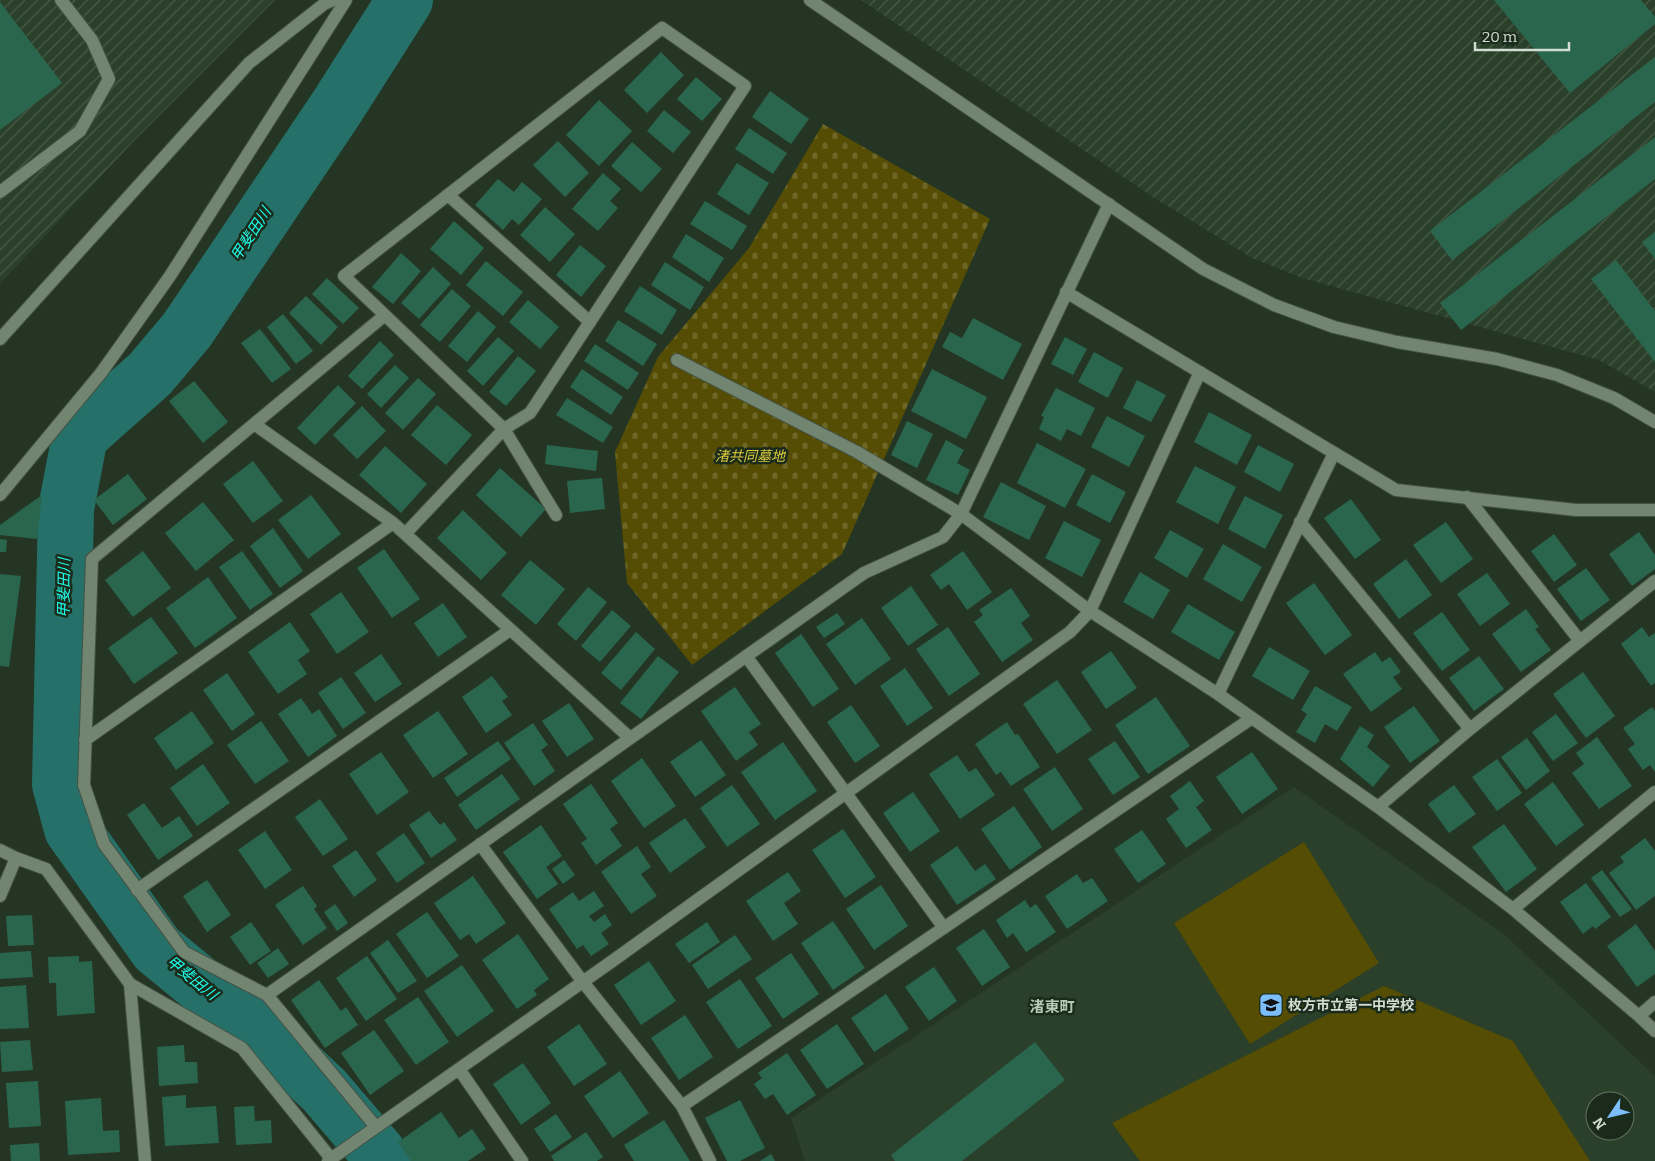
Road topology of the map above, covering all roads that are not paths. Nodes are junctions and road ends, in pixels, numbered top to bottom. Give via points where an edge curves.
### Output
1 (61, 0) edge
2 (334, 0) edge
3 (346, 0) edge
4 (810, 0) edge
5 (0, 192) edge
6 (448, 195) junction
7 (1109, 204) junction
8 (1066, 292) junction
9 (385, 315) junction
10 (590, 322) junction
11 (0, 339) edge
12 (677, 360) dead end
13 (1200, 372) junction
14 (1655, 422) edge
15 (254, 424) junction
16 (504, 429) junction
17 (1334, 453) junction
18 (0, 495) edge
19 (1467, 497) junction
20 (1655, 510) edge
21 (960, 514) junction
22 (556, 515) dead end
23 (1300, 522) junction
24 (393, 523) junction
25 (405, 534) junction
26 (1655, 581) edge
27 (1090, 611) junction
28 (510, 630) junction
29 (1580, 641) junction
30 (746, 656) junction
31 (1218, 694) junction
32 (1252, 718) junction
33 (1470, 729) junction
34 (630, 738) junction
35 (86, 740) junction
36 (1655, 792) edge
37 (846, 793) junction
38 (1378, 807) junction
39 (480, 844) junction
40 (0, 850) edge
41 (16, 858) junction
42 (137, 890) junction
43 (0, 896) edge
44 (1513, 910) junction
45 (944, 928) junction
46 (583, 982) junction
47 (130, 984) junction
48 (267, 995) junction
49 (1655, 1002) edge
50 (1639, 1016) junction
51 (1655, 1031) edge
52 (458, 1069) junction
53 (682, 1106) junction
54 (372, 1129) junction
55 (333, 1158) edge
56 (145, 1161) edge
57 (522, 1161) edge
58 (710, 1161) edge

1 - 5 street via 92,40 109,79 80,130
2 - 11 street via 324,4 249,63
3 - 18 street via 170,276 101,373
4 - 7 street
6 - 9 street via 344,276
6 - 10 street
6 - 10 street via 662,28 745,86
7 - 8 street
7 - 14 street via 1203,269 1274,305 1343,329 1497,359 1557,376 1614,398
8 - 13 street
8 - 21 street
9 - 15 street
9 - 16 street
10 - 16 street via 530,413
12 - 21 street via 857,452
13 - 17 street
13 - 27 street
15 - 24 street
15 - 35 street via 92,559
16 - 22 street
16 - 25 street
17 - 19 street via 1396,490
17 - 23 street
19 - 20 street via 1576,510
19 - 29 street
21 - 27 street
21 - 30 street via 943,537 864,572
23 - 31 street
23 - 33 street
24 - 25 street
24 - 35 street
25 - 28 street
26 - 29 street
27 - 31 street
27 - 37 street via 1070,632
28 - 34 street
28 - 42 street
29 - 33 street
30 - 34 street
30 - 37 street
31 - 32 street
32 - 38 street
32 - 45 street
33 - 38 street
34 - 39 street
35 - 42 street via 84,785 104,844
36 - 44 street
37 - 45 street
37 - 46 street
38 - 44 street
39 - 46 street
39 - 48 street
40 - 41 street
41 - 43 street
41 - 47 street via 46,869
42 - 48 street via 184,952
44 - 50 street
45 - 53 street
46 - 52 street
46 - 53 street
47 - 55 street via 242,1048
47 - 56 street
48 - 54 street
49 - 50 street
50 - 51 street
52 - 54 street
52 - 57 street
53 - 58 street
54 - 55 street

